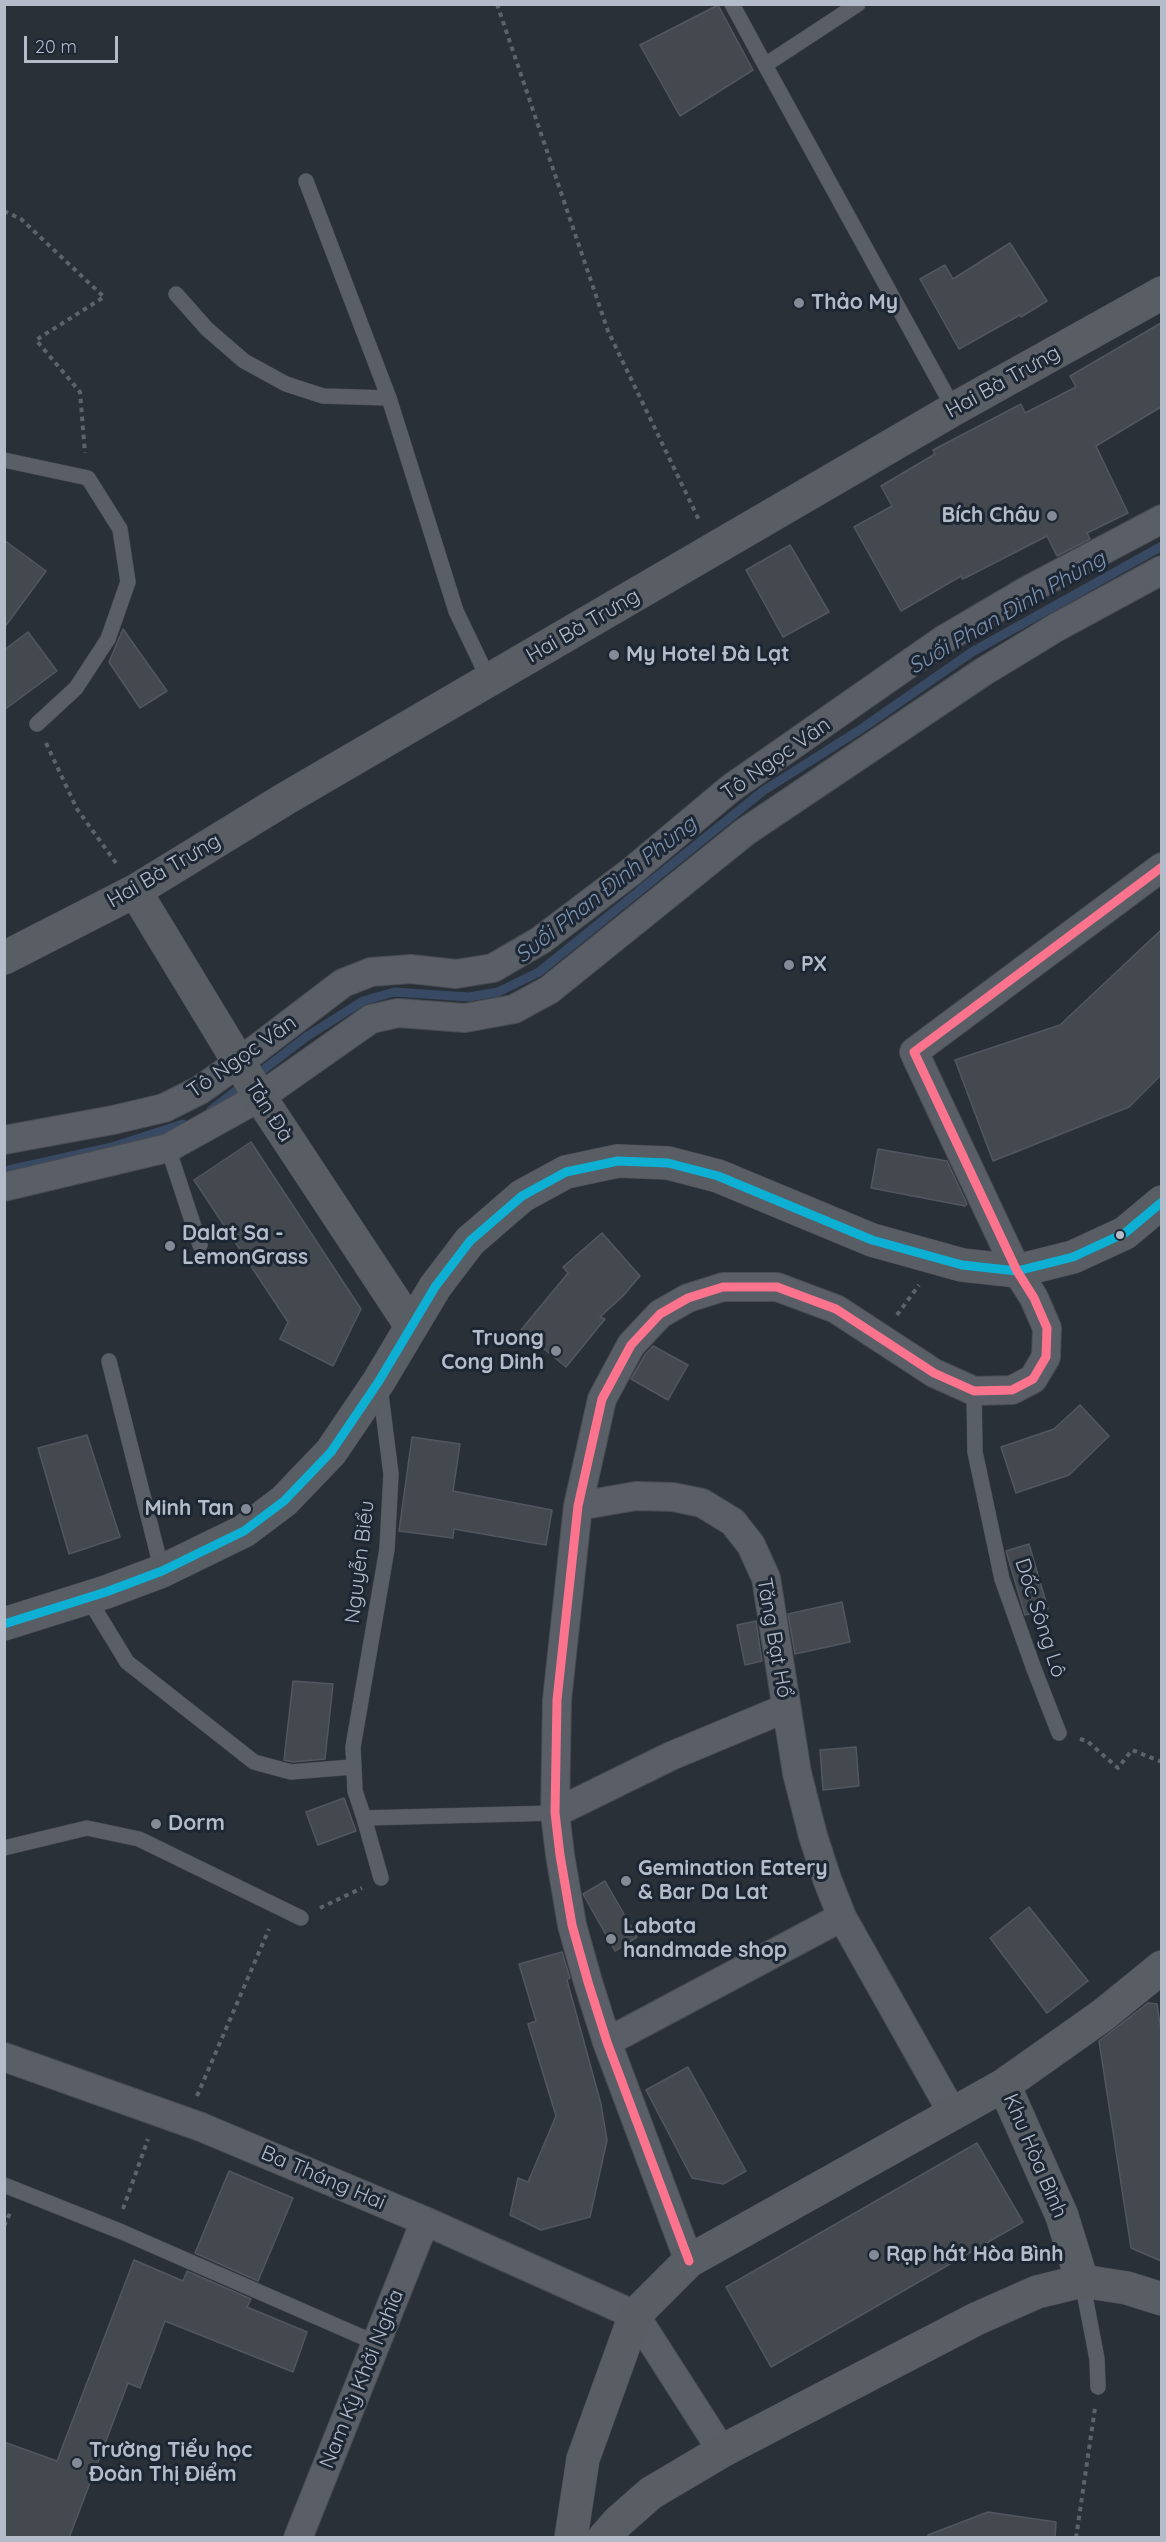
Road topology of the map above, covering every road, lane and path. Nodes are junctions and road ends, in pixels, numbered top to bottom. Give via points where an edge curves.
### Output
1 (497, 4) edge
2 (732, 4) edge
3 (858, 4) edge
4 (765, 65) junction
5 (306, 181) dead end
6 (4, 211) edge
7 (1161, 293) edge
8 (176, 294) dead end
9 (390, 398) junction
10 (954, 409) junction
11 (4, 460) edge
12 (87, 478) junction
13 (1161, 519) edge
14 (714, 551) junction
15 (1102, 555) junction
16 (1161, 570) edge
17 (1119, 588) junction
18 (489, 680) junction
19 (38, 724) joint
20 (1161, 867) edge
21 (135, 891) junction
22 (4, 958) edge
23 (238, 1063) junction
24 (260, 1097) junction
25 (4, 1140) edge
26 (168, 1148) junction
27 (4, 1187) edge
28 (1161, 1202) edge
29 (200, 1245) dead end
30 (938, 1258) junction
31 (1017, 1271) junction
32 (411, 1326) junction
33 (881, 1338) junction
34 (109, 1361) dead end
35 (379, 1381) junction
36 (975, 1391) junction
37 (578, 1506) junction
38 (162, 1571) junction
39 (88, 1598) junction
40 (4, 1624) edge
41 (786, 1708) junction
42 (1059, 1733) joint
43 (1161, 1762) edge
44 (352, 1767) junction
45 (555, 1813) junction
46 (364, 1818) junction
47 (4, 1848) edge
48 (381, 1878) joint
49 (278, 1907) junction
50 (842, 1917) junction
51 (301, 1918) joint
52 (1161, 1967) edge
53 (607, 2042) junction
54 (4, 2057) edge
55 (1004, 2085) junction
56 (158, 2111) junction
57 (953, 2114) junction
58 (186, 2121) junction
59 (4, 2185) edge
60 (425, 2221) junction
61 (116, 2229) junction
62 (689, 2261) junction
63 (1082, 2281) junction
64 (1161, 2299) edge
65 (635, 2315) junction
66 (376, 2343) junction
67 (1098, 2387) joint
68 (722, 2451) junction
69 (298, 2538) edge
70 (571, 2538) edge
71 (604, 2538) edge
72 (1076, 2538) edge

1 - 14 path via 608,332
2 - 4 lane
3 - 4 lane
4 - 10 lane
5 - 9 lane
6 - 12 path via 21,219 104,297 36,340 80,392
7 - 10 street, Hai Bà Trưng
8 - 9 lane via 244,362 285,384 323,396
9 - 18 lane via 456,611
10 - 14 street, Hai Bà Trưng
11 - 12 lane
12 - 19 lane via 120,529 128,582 108,639 76,688
13 - 15 street, Tô Ngọc Vân
14 - 18 street, Hai Bà Trưng
15 - 17 street
15 - 23 street, Tô Ngọc Vân via 1028,590 943,640 731,788 541,940 493,968 456,974 411,969 371,972 343,983
16 - 17 street, Tô Ngọc Vân
17 - 24 street, Tô Ngọc Vân via 983,672 745,831 549,990 514,1009 465,1018 398,1013 371,1018
18 - 21 street, Hai Bà Trưng
19 - 21 path via 77,808
20 - 31 street via 914,1052
21 - 22 street, Hai Bà Trưng
21 - 23 street, Tản Đà
23 - 24 street, Tản Đà
23 - 25 street, Tô Ngọc Vân via 200,1090 164,1108
24 - 26 street, Tô Ngọc Vân
24 - 32 street, Tản Đà
26 - 27 street, Tô Ngọc Vân
26 - 29 lane
28 - 31 street via 1125,1233 1073,1257
30 - 31 street via 962,1265
30 - 32 street via 872,1240 718,1176 668,1163 618,1161 566,1172 522,1196 470,1241
30 - 33 path
31 - 36 street via 1047,1328 1046,1358 1033,1379 1012,1390
32 - 35 street
33 - 36 street via 934,1373
33 - 37 street via 837,1309 777,1287 723,1287 688,1298 660,1314 631,1345 602,1399
34 - 38 lane
35 - 38 street via 331,1452 284,1502 244,1531
35 - 44 lane, Nguyễn Biểu via 391,1474 387,1549
36 - 42 lane, Dốc Sông Lô via 975,1452 1002,1579
37 - 41 street, Tăng Bạt Hổ via 636,1496 673,1497 702,1503 733,1522 752,1545 766,1578
37 - 45 street via 557,1700
38 - 39 street
39 - 40 street
39 - 44 lane via 127,1662 254,1762 291,1772
41 - 45 street, Tăng Bạt Hổ via 671,1756
41 - 50 street, Tăng Bạt Hổ via 813,1836
42 - 43 path via 1087,1741 1118,1768 1132,1750
44 - 46 lane, Nguyễn Biểu
45 - 46 lane
45 - 53 street via 572,1925
46 - 48 lane, Nguyễn Biểu
47 - 49 lane via 87,1828 129,1836
48 - 51 path
49 - 51 lane
49 - 58 path
50 - 53 street
50 - 57 street, Tăng Bạt Hổ
52 - 55 street via 1103,2015
53 - 62 street
54 - 56 street, Ba Tháng Hai
55 - 57 street, Khu Hòa Bình
55 - 63 street, Khu Hòa Bình via 1062,2216
56 - 58 street, Ba Tháng Hai
56 - 61 path
57 - 62 street, Khu Hòa Bình
58 - 60 street, Ba Tháng Hai
59 - 61 lane
60 - 65 street, Ba Tháng Hai
60 - 66 street, Nam Kỳ Khởi Nghĩa
61 - 66 lane
62 - 65 street, Khu Hòa Bình
63 - 64 street via 1127,2288
63 - 67 lane via 1097,2359
63 - 68 street via 1037,2292 976,2319
65 - 68 street
65 - 70 street via 584,2459
66 - 69 street, Nam Kỳ Khởi Nghĩa
67 - 72 path
68 - 71 street via 651,2493

